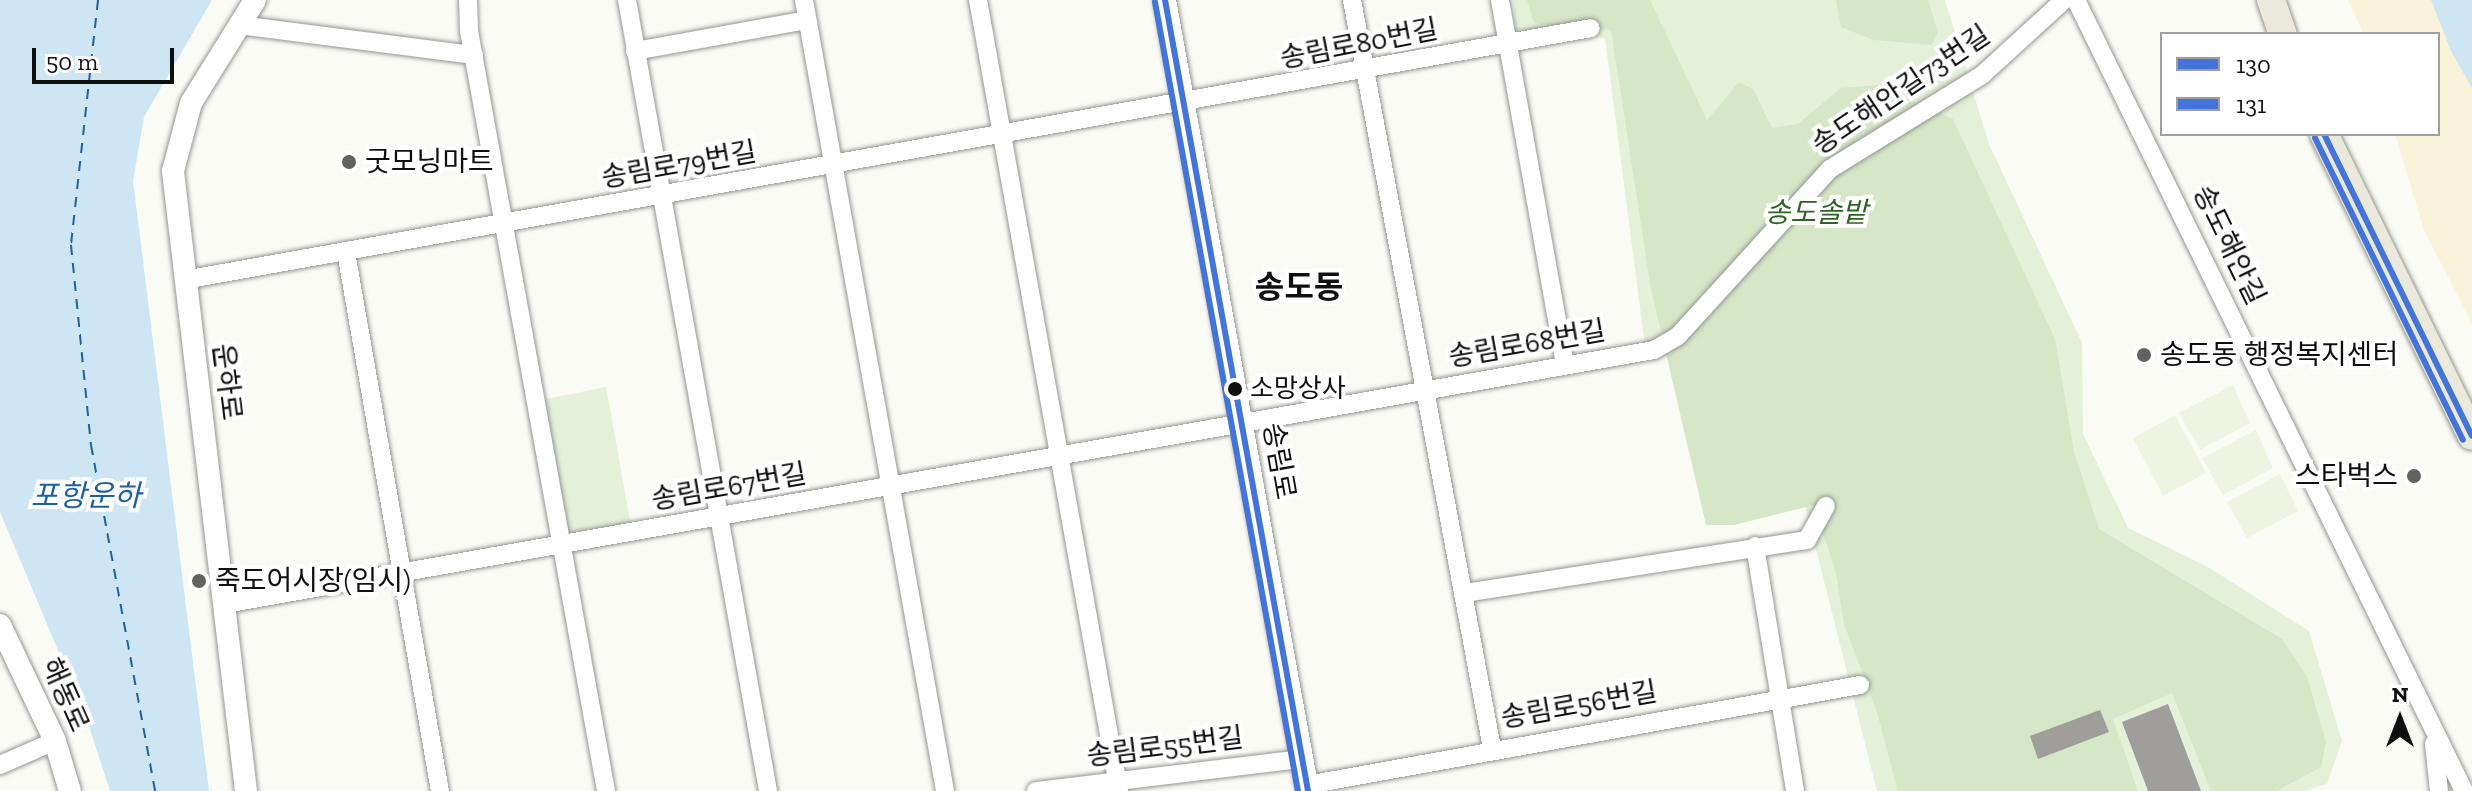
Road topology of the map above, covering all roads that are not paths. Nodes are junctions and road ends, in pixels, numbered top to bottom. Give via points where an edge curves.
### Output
1 (255, 0) edge
2 (468, 0) edge
3 (627, 0) edge
4 (804, 0) edge
5 (978, 0) edge
6 (1165, 0) edge
7 (1352, 0) edge
8 (1500, 0) edge
9 (2064, 0) edge
10 (2076, 0) edge
11 (2271, 0) edge
12 (807, 20) junction
13 (239, 25) junction
14 (1591, 28) dead end
15 (2282, 32) edge
16 (1508, 44) junction
17 (635, 51) junction
18 (474, 55) junction
19 (1364, 71) junction
20 (1184, 105) junction
21 (1002, 136) junction
22 (2325, 136) edge
23 (833, 165) junction
24 (661, 198) junction
25 (505, 225) junction
26 (1772, 229) joint
27 (346, 252) junction
28 (184, 280) junction
29 (1565, 365) junction
30 (1425, 390) junction
31 (1242, 423) junction
32 (2472, 436) edge
33 (1060, 456) junction
34 (893, 486) junction
35 (1826, 506) dead end
36 (718, 519) junction
37 (1755, 546) junction
38 (560, 547) junction
39 (401, 573) junction
40 (1465, 593) junction
41 (225, 604) junction
42 (0, 625) edge
43 (6, 656) edge
44 (1860, 685) dead end
45 (1778, 700) junction
46 (2432, 733) junction
47 (55, 741) junction
48 (1492, 748) junction
49 (1301, 759) junction
50 (0, 765) edge
51 (1118, 786) edge
52 (1308, 788) edge
53 (70, 791) edge
54 (246, 791) edge
55 (440, 791) edge
56 (606, 791) edge
57 (768, 791) edge
58 (945, 791) edge
59 (1036, 791) edge
60 (1795, 791) edge
61 (2439, 791) edge
62 (2464, 791) edge

1 - 13 street, 운하로
2 - 18 street
3 - 17 street
4 - 12 street
5 - 21 street
6 - 20 street, 송림로
7 - 19 street
8 - 16 street
9 - 26 street, 송도해안길73번길 via 1982,75 1830,169
10 - 46 street, 송도해안길 via 2401,657
11 - 15 main road
12 - 17 street
12 - 23 street
13 - 18 street
13 - 28 street, 운하로 via 191,103 176,148 174,193
14 - 16 street, 송림로80번길
16 - 19 street, 송림로80번길
16 - 29 street
17 - 24 street
18 - 25 street
19 - 20 street, 송림로80번길
19 - 30 street
20 - 21 street, 송림로79번길
20 - 31 street, 송림로
21 - 23 street, 송림로79번길
21 - 33 street
22 - 32 main road
23 - 24 street, 송림로79번길
23 - 34 street
24 - 25 street, 송림로79번길
24 - 36 street
25 - 27 street, 송림로79번길
25 - 38 street
26 - 29 street, 송림로68번길 via 1667,345
27 - 28 street, 송림로79번길
27 - 39 street
28 - 41 street, 운하로
29 - 30 street, 송림로68번길
30 - 31 street, 송림로68번길
30 - 40 street
31 - 33 street, 송림로67번길
31 - 49 street, 송림로
33 - 34 street, 송림로67번길
33 - 51 street
34 - 36 street, 송림로67번길
34 - 58 street
35 - 37 street via 1807,540
36 - 38 street, 송림로67번길
36 - 57 street
37 - 40 street
37 - 45 street
38 - 39 street, 송림로67번길
38 - 56 street
39 - 41 street, 송림로67번길
39 - 55 street
40 - 48 street
41 - 54 street, 운하로
42 - 43 street, 해동로
43 - 47 street, 해동로
44 - 45 street, 송림로56번길
45 - 48 street, 송림로56번길
45 - 60 street
46 - 61 street, 송도해안길
46 - 62 street, 송도해안길
47 - 50 street
47 - 53 street, 해동로
48 - 52 street, 송림로56번길
49 - 51 street, 송림로55번길
49 - 52 street, 송림로
51 - 59 street, 송림로55번길

